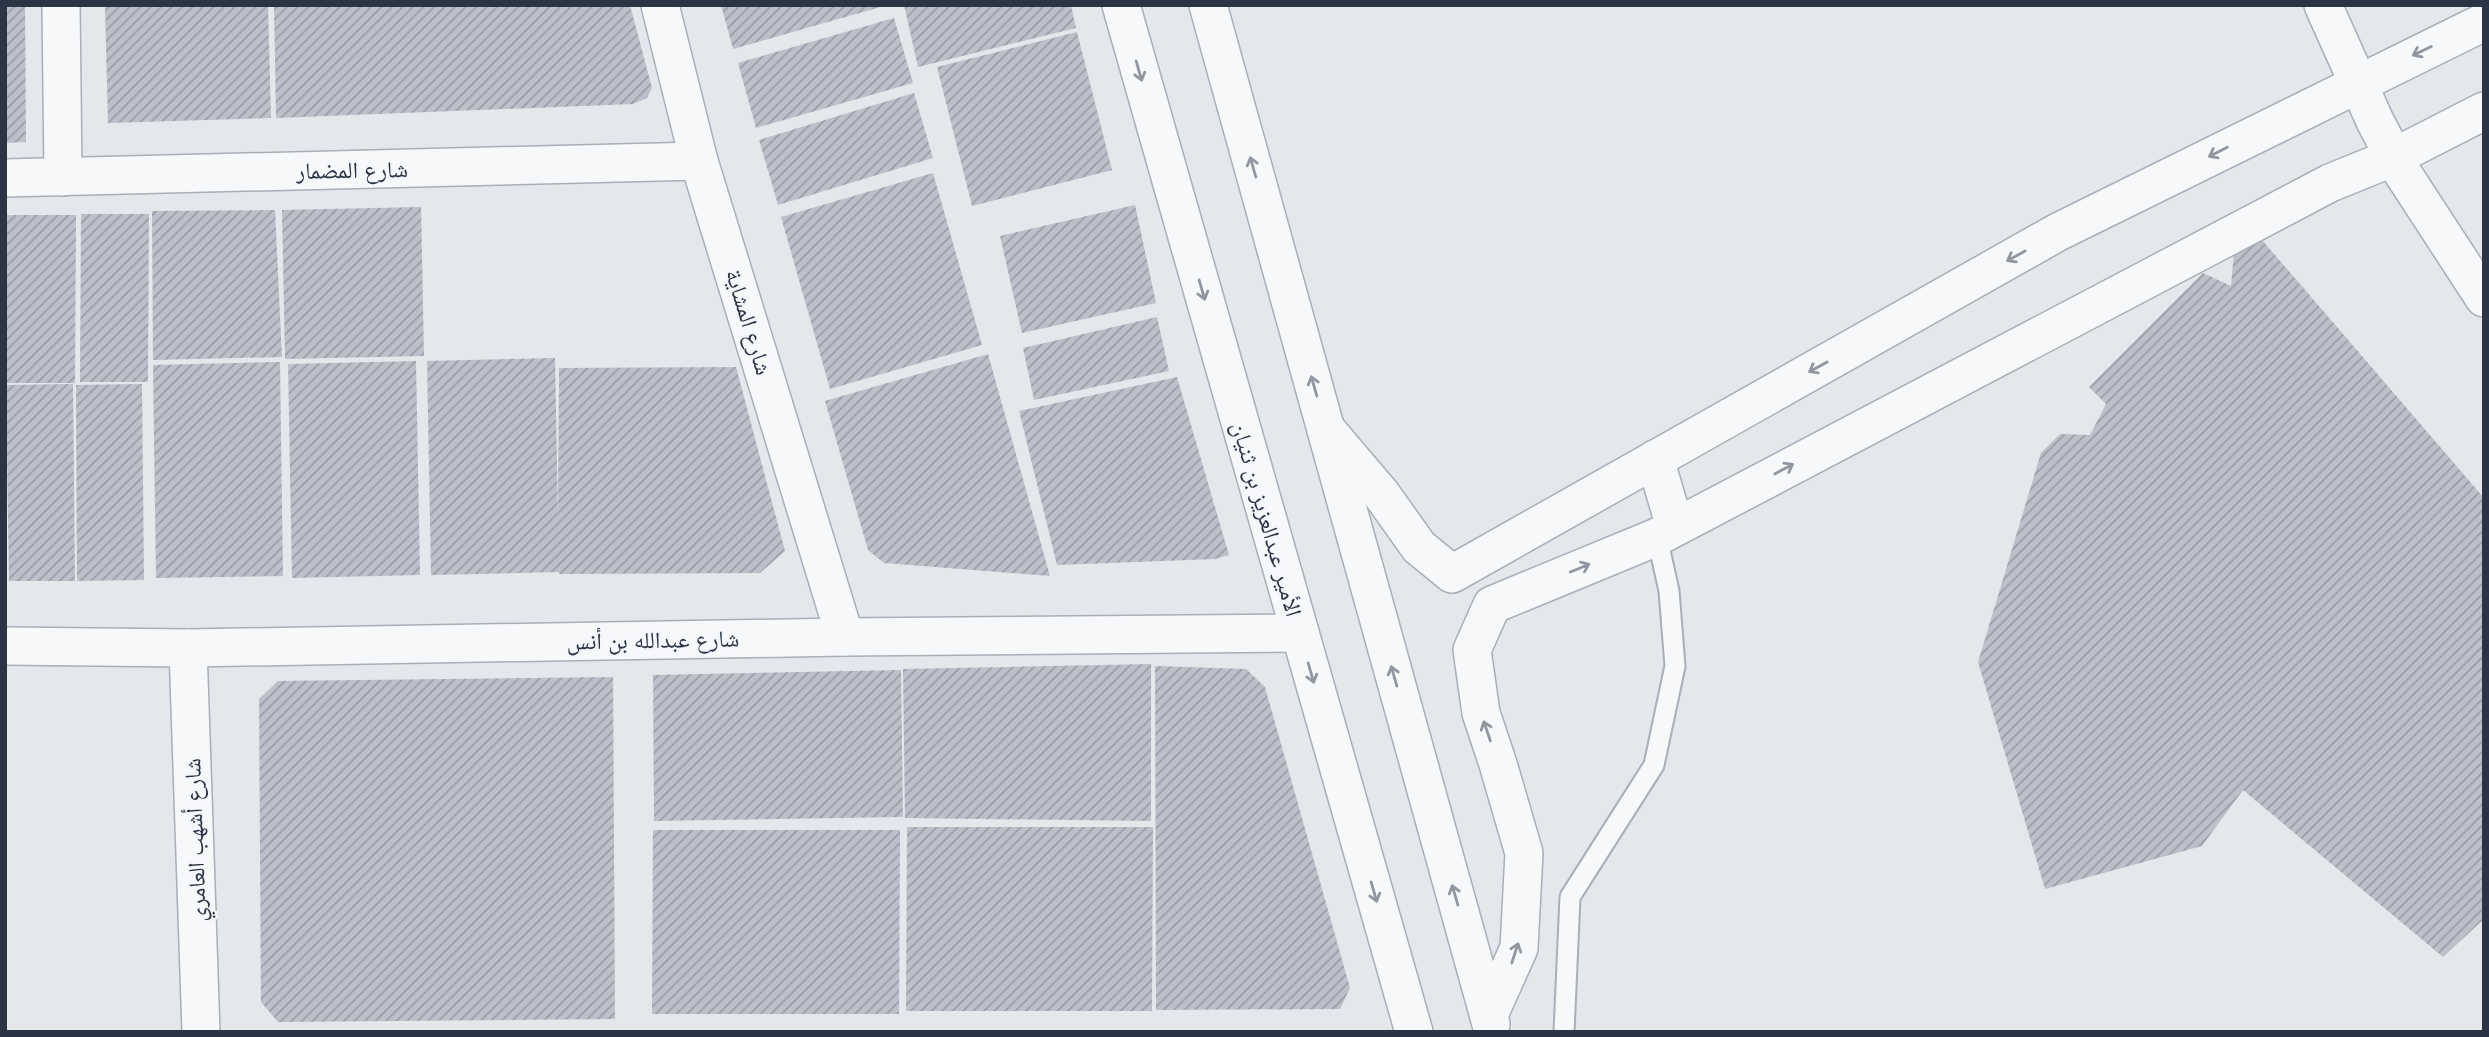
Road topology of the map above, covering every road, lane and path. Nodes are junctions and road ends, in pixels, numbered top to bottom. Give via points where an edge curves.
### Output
1 (61, 5) edge
2 (660, 5) edge
3 (1121, 5) edge
4 (1208, 5) edge
5 (2323, 5) edge
6 (2484, 22) edge
7 (2357, 83) junction
8 (2484, 111) edge
9 (2394, 157) junction
10 (699, 161) junction
11 (63, 177) junction
12 (5, 178) edge
13 (2484, 298) edge
14 (1325, 429) junction
15 (1655, 459) junction
16 (1666, 532) junction
17 (1300, 633) junction
18 (845, 637) junction
19 (5, 646) edge
20 (188, 648) junction
21 (1491, 1024) edge
22 (201, 1032) edge
23 (1415, 1032) edge
24 (1564, 1032) edge

1 - 11 street
2 - 10 street, شارع المشاية
3 -> 17 street, الأمير عبدالعزيز بن ثنيان
14 -> 4 street
5 - 7 street
6 -> 7 street
7 - 9 street
7 -> 15 street via 2058,232
8 - 9 street
9 - 13 street
16 -> 9 street via 2330,183
10 - 11 street, شارع المضمار
10 - 18 street, شارع المشاية
11 - 12 street, شارع المضمار
14 - 15 street via 1419,547 1452,574
21 -> 14 street
15 - 16 street
21 -> 16 street via 1518,948 1524,853 1481,713 1472,650 1492,605
16 - 24 lane via 1675,666 1654,765 1570,897
17 - 18 street, شارع عبدالله بن أنس
17 -> 23 street, الأمير عبدالعزيز بن ثنيان
18 - 20 street, شارع عبدالله بن أنس
19 - 20 street, شارع عبدالله بن أنس
20 - 22 street, شارع أشهب العامري

